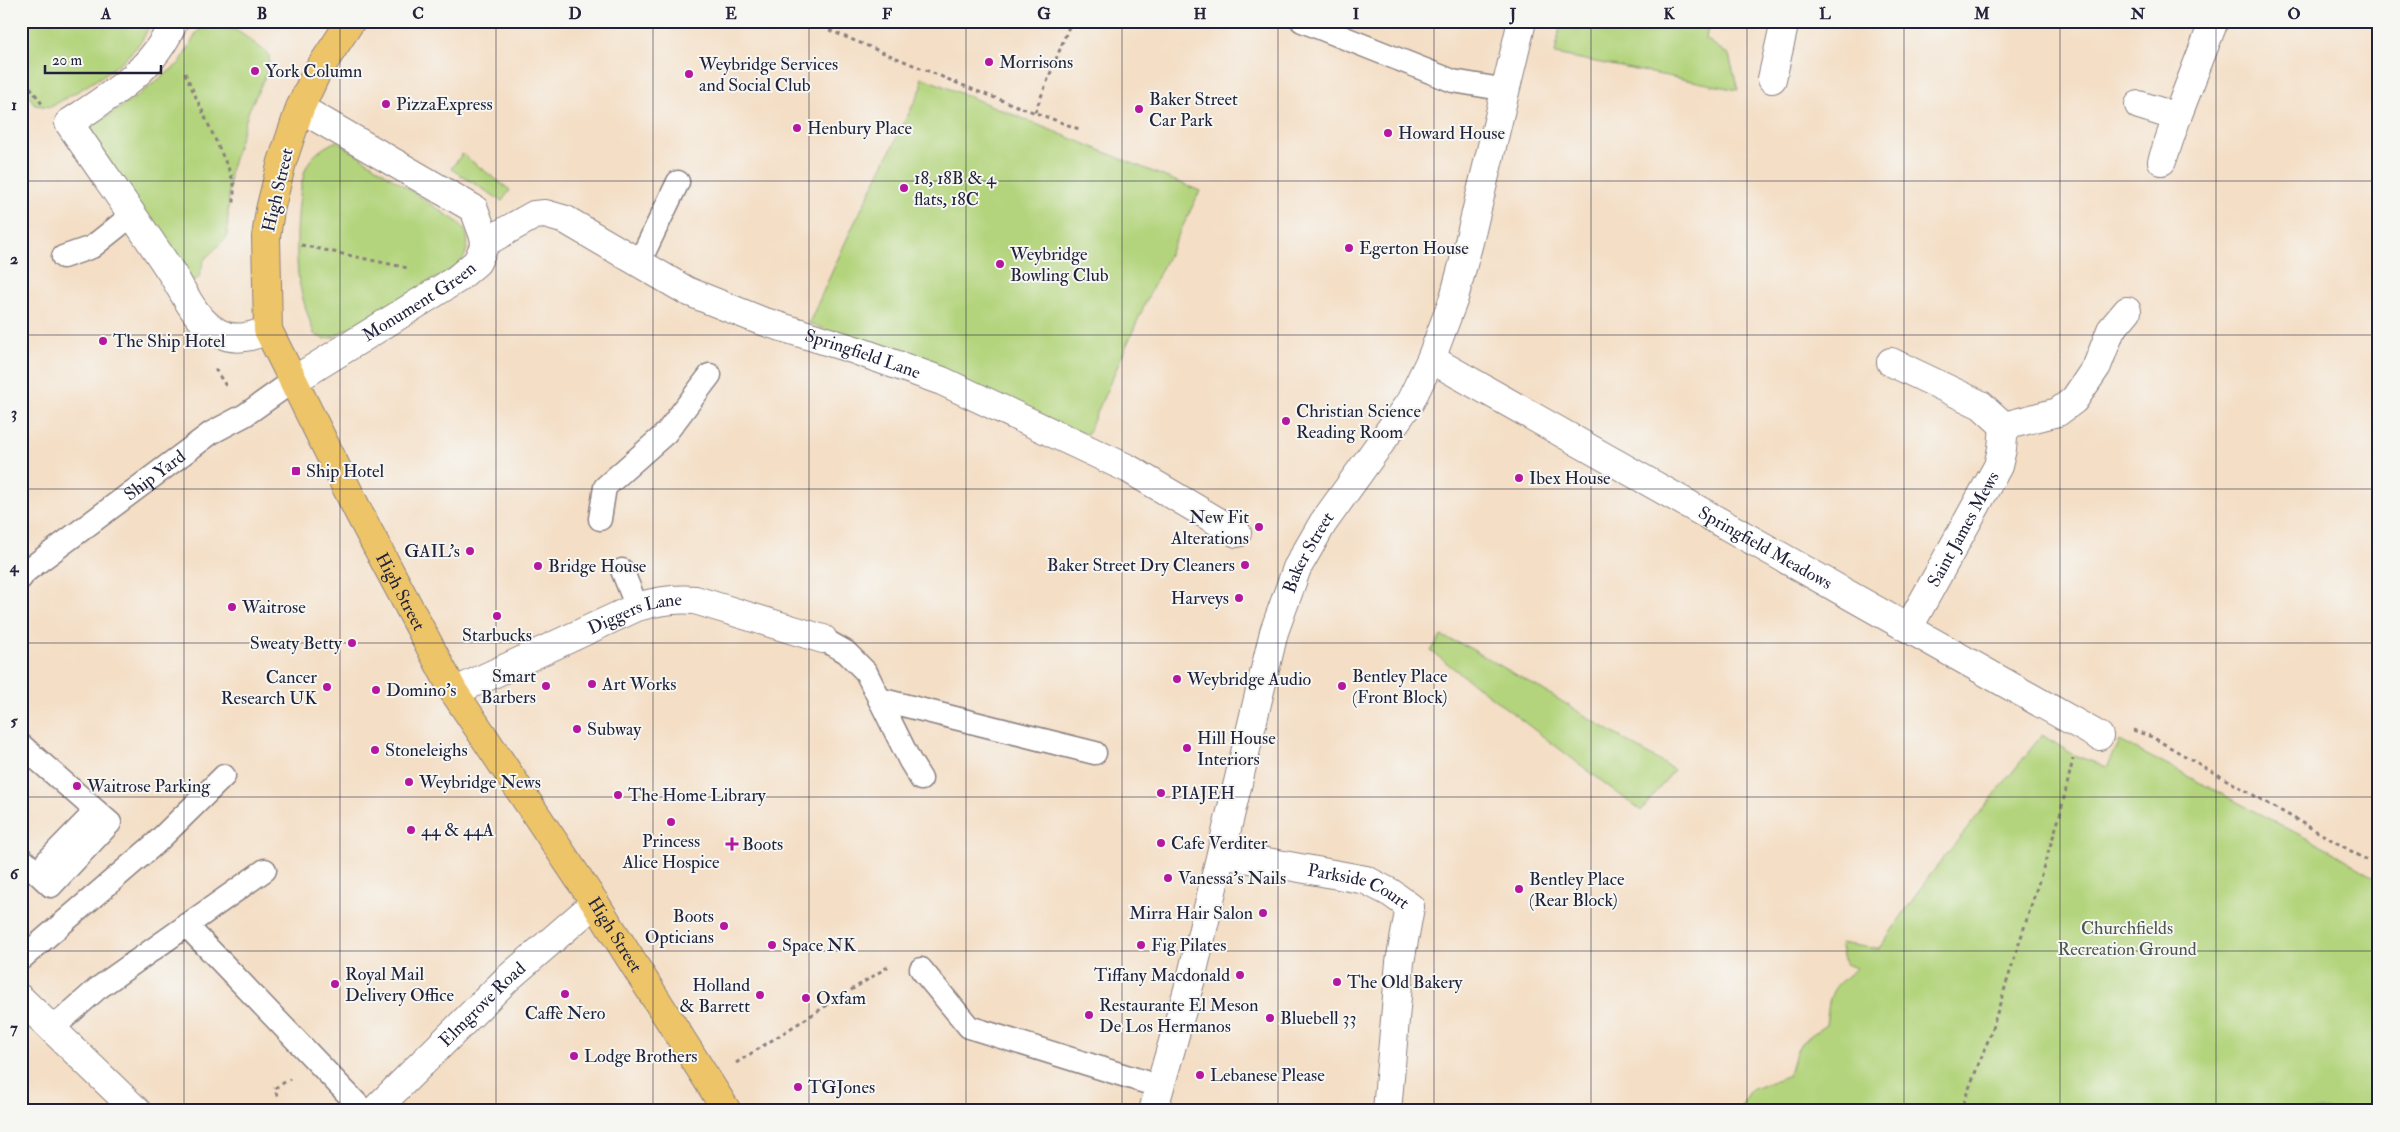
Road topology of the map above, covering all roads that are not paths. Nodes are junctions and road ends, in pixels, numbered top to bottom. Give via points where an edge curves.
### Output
1 (174, 21) edge
2 (1302, 21) edge
3 (1522, 21) edge
4 (1785, 21) edge
5 (2214, 21) edge
6 (342, 23) edge
7 (1772, 79) dead end
8 (1507, 90) junction
9 (2139, 105) dead end
10 (300, 108) junction
11 (2177, 117) junction
12 (2162, 161) dead end
13 (678, 182) dead end
14 (129, 212) junction
15 (486, 242) junction
16 (63, 257) dead end
17 (639, 263) junction
18 (2127, 311) dead end
19 (268, 330) junction
20 (1431, 359) junction
21 (1891, 362) dead end
22 (710, 375) dead end
23 (293, 381) junction
24 (2004, 426) junction
25 (600, 519) dead end
26 (1237, 533) dead end
27 (622, 570) dead end
28 (21, 578) edge
29 (637, 607) junction
30 (1909, 627) junction
31 (823, 638) joint
32 (454, 692) junction
33 (879, 699) junction
34 (2090, 731) road end
35 (21, 745) edge
36 (1095, 753) dead end
37 (224, 776) dead end
38 (921, 779) dead end
39 (96, 811) junction
40 (1222, 854) junction
41 (21, 858) edge
42 (48, 861) dead end
43 (265, 870) dead end
44 (595, 903) junction
45 (186, 925) junction
46 (21, 959) edge
47 (921, 968) road end
48 (21, 999) edge
49 (52, 1029) junction
50 (1157, 1099) edge
51 (137, 1111) edge
52 (364, 1111) edge
53 (374, 1111) edge
54 (727, 1111) edge
55 (1387, 1111) edge

1 - 14 street via 160,50 145,68 69,123
2 - 8 lane via 1453,81
3 - 8 street, Baker Street
4 - 7 street
5 - 11 street
6 - 10 main road, High Street
8 - 20 street, Baker Street via 1454,298
9 - 11 street
10 - 15 street, Monument Green via 474,209
10 - 19 main road, High Street via 270,210 266,238
11 - 12 street
13 - 17 lane
14 - 16 lane via 122,223 92,248
14 - 19 street via 196,313 217,333 248,338
15 - 17 street, Springfield Lane via 534,215 545,214 581,228
15 - 23 street, Monument Green via 477,262 457,279
17 - 26 street, Springfield Lane via 687,291 759,320 942,381 1129,469
18 - 24 street via 2111,330 2097,366 2074,400 2058,412
19 - 23 main road, High Street
20 - 30 street, Springfield Meadows
20 - 40 street, Baker Street via 1410,402 1323,523 1298,568 1274,632
21 - 24 street via 1981,405
22 - 25 lane via 666,432 605,488
23 - 28 lane, Ship Yard via 245,415 203,439
23 - 32 main road, High Street
24 - 30 street, Saint James Mews via 1998,466
27 - 29 lane
29 - 31 street, Diggers Lane via 660,600 694,600
29 - 32 street, Diggers Lane
30 - 34 street, Springfield Meadows
31 - 33 lane via 846,652 866,672
32 - 44 main road, High Street
33 - 36 lane
33 - 38 lane
35 - 39 lane
37 - 46 lane via 156,843
39 - 41 lane via 110,824 50,886
39 - 42 lane
40 - 50 street, Baker Street
40 - 55 street, Parkside Court via 1366,880 1410,907 1400,962
43 - 45 lane
44 - 53 street, Elmgrove Road via 506,980
44 - 54 main road, High Street
45 - 49 lane via 97,989
45 - 52 lane
47 - 50 lane via 969,1027
48 - 49 street
49 - 51 street

